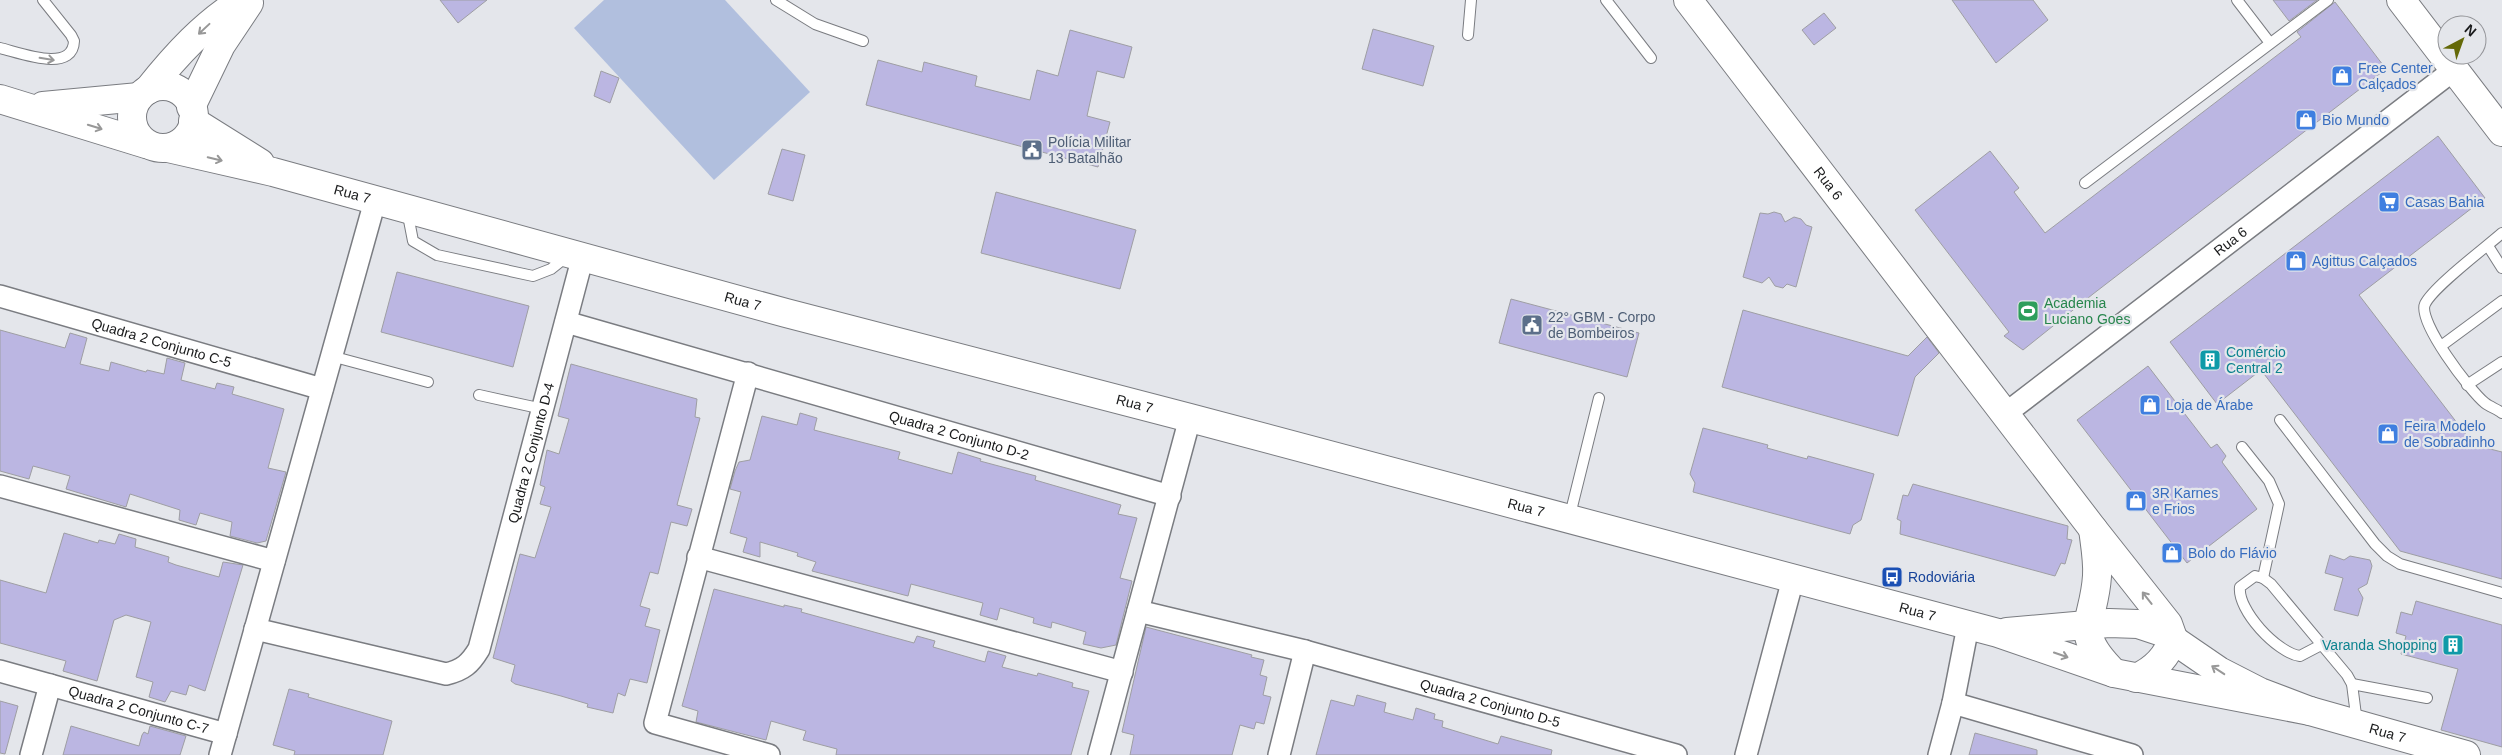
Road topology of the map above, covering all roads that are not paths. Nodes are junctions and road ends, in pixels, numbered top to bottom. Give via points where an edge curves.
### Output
1 (43, 0) edge
2 (243, 0) edge
3 (251, 0) edge
4 (776, 0) edge
5 (1471, 0) edge
6 (1606, 0) edge
7 (1688, 0) edge
8 (2237, 0) edge
9 (2328, 0) edge
10 (2402, 0) edge
11 (1468, 35) dead end
12 (863, 41) dead end
13 (2270, 43) junction
14 (0, 48) edge
15 (1651, 58) dead end
16 (2455, 69) junction
17 (144, 93) junction
18 (0, 99) edge
19 (32, 108) junction
20 (192, 114) junction
21 (2502, 132) edge
22 (157, 146) junction
23 (273, 172) junction
24 (2085, 182) dead end
25 (374, 201) junction
26 (407, 209) junction
27 (2502, 234) edge
28 (2488, 246) junction
29 (577, 255) junction
30 (2502, 268) edge
31 (0, 296) edge
32 (2502, 301) edge
33 (566, 322) junction
34 (2441, 346) junction
35 (331, 356) junction
36 (2502, 362) edge
37 (748, 373) junction
38 (428, 382) dead end
39 (2467, 385) junction
40 (322, 389) junction
41 (479, 395) dead end
42 (1599, 398) dead end
43 (543, 409) junction
44 (2502, 412) edge
45 (2005, 414) junction
46 (1190, 418) junction
47 (2280, 420) dead end
48 (2242, 447) dead end
49 (0, 486) edge
50 (1170, 496) junction
51 (1569, 520) junction
52 (2093, 529) junction
53 (698, 557) junction
54 (274, 561) junction
55 (2262, 578) junction
56 (1793, 579) junction
57 (2502, 593) edge
58 (1138, 611) junction
59 (2087, 624) junction
60 (1968, 626) junction
61 (255, 629) junction
62 (1998, 633) junction
63 (2173, 638) junction
64 (2321, 645) junction
65 (1305, 651) junction
66 (0, 671) edge
67 (1122, 672) junction
68 (2125, 675) junction
69 (2352, 684) junction
70 (50, 685) junction
71 (2427, 698) dead end
72 (1953, 703) junction
73 (2310, 712) junction
74 (2357, 725) junction
75 (226, 734) junction
76 (31, 755) edge
77 (220, 755) edge
78 (770, 755) edge
79 (1099, 755) edge
80 (1279, 755) edge
81 (1676, 755) edge
82 (1746, 755) edge
83 (1939, 755) edge
84 (2129, 755) edge
85 (2466, 755) edge

14 -> 1 lane via 52,60 63,59 71,52 74,42 71,35
2 -> 17 main road via 206,27
3 - 20 main road via 222,45
4 - 12 lane via 815,24
5 - 11 lane
6 - 15 lane
7 - 45 main road, Rua 6
8 - 13 lane
9 - 13 lane
10 - 16 main road
13 - 24 lane
16 - 21 main road
16 - 45 street, Rua 6
17 - 19 main road, Rua 7
17 - 20 main road via 157,87 174,89 181,93
17 - 22 main road via 134,106 133,127
18 - 19 main road, Rua 7
19 -> 22 main road, Rua 7
20 - 22 main road via 185,139
20 - 23 main road, Rua 7
22 -> 23 main road, Rua 7
23 - 25 main road, Rua 7
25 - 26 main road, Rua 7
25 - 35 street
26 - 29 main road, Rua 7
26 - 29 lane via 413,241 436,255 533,276
27 - 28 lane
28 - 30 lane
28 - 34 lane via 2425,304 2424,318
29 - 33 street, Quadra 2 Conjunto D-4
29 - 46 main road, Rua 7 via 786,314
31 - 40 street, Quadra 2 Conjunto C-5
32 - 34 lane
33 - 37 street, Quadra 2 Conjunto D-2
33 - 43 street, Quadra 2 Conjunto D-4
34 - 39 lane
35 - 38 lane
35 - 40 street
36 - 39 lane
37 - 50 street, Quadra 2 Conjunto D-2
37 - 53 street
39 - 44 lane via 2485,403
40 - 54 street
41 - 43 lane
42 - 51 lane
43 - 61 street, Quadra 2 Conjunto D-4 via 479,649 470,664 446,674
45 - 52 main road, Rua 6
46 - 50 street
46 - 51 main road, Rua 7
47 - 57 lane via 2375,544 2393,561
48 - 55 lane via 2269,481 2279,504
49 - 54 street
50 - 58 street
51 - 56 main road, Rua 7
52 - 59 main road via 2097,576
63 -> 52 main road, Rua 6 via 2168,624
53 - 67 street
53 - 78 street via 655,722
54 - 61 street
55 - 64 lane via 2271,584
55 - 64 lane via 2255,576 2248,580 2240,587 2239,594 2246,610 2269,637 2283,651 2300,656
56 - 60 main road, Rua 7
56 - 82 street
58 - 65 street, Quadra 2 Conjunto D-5
58 - 67 street
59 - 62 main road, Rua 7
59 - 63 main road, Rua 7 via 2138,624
59 - 68 main road via 2100,659
60 - 62 main road, Rua 7
60 - 72 street
61 - 75 street
62 -> 68 main road, Rua 7
63 - 68 main road via 2164,658 2155,667
73 -> 63 main road, Rua 7 via 2239,683
64 - 69 lane
65 - 80 street
65 - 81 street, Quadra 2 Conjunto D-5
66 - 70 street, Quadra 2 Conjunto C-7
67 - 79 street
68 - 73 main road, Rua 7
69 - 71 lane
69 - 74 lane
70 - 75 street, Quadra 2 Conjunto C-7
70 - 76 street
72 - 83 street
72 - 84 street
73 - 74 main road, Rua 7
74 - 85 main road, Rua 7
75 - 77 street

